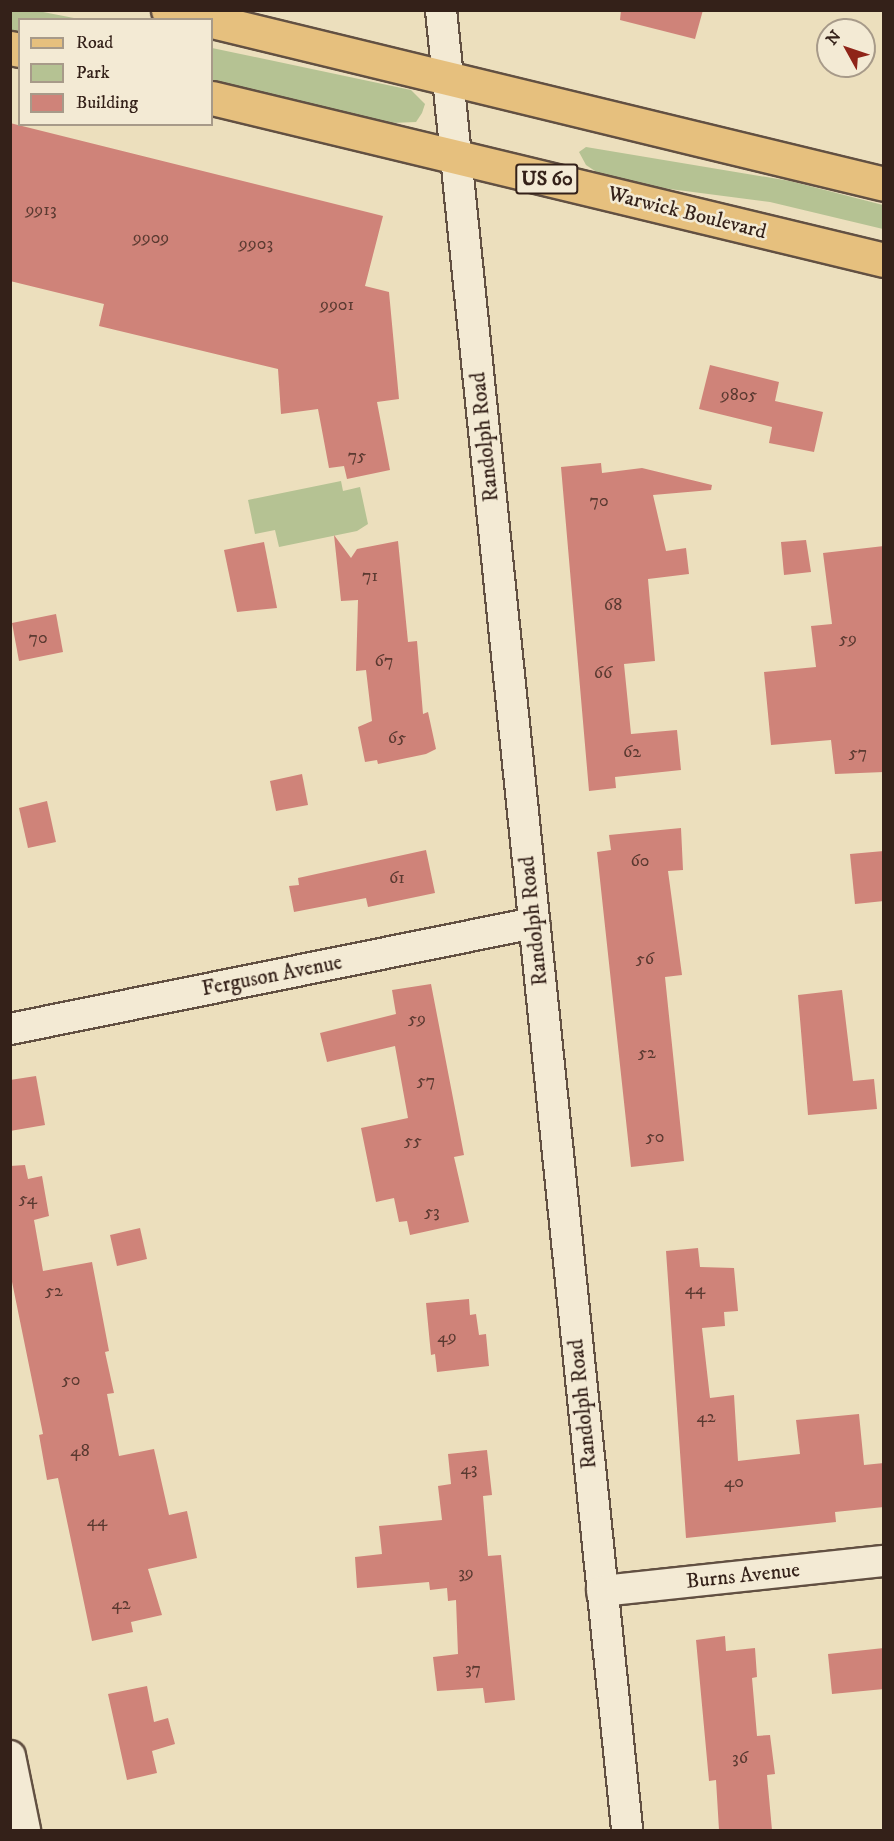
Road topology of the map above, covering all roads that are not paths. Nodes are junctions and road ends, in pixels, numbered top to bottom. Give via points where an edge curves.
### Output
1 (168, 10) edge
2 (441, 10) edge
3 (198, 18) edge
4 (213, 21) edge
5 (448, 79) junction
6 (213, 98) edge
7 (456, 157) junction
8 (884, 184) edge
9 (884, 260) edge
10 (534, 923) junction
11 (10, 1029) edge
12 (884, 1561) edge
13 (602, 1591) junction
14 (10, 1756) edge
15 (26, 1830) edge
16 (627, 1830) edge

1 - 3 main road
2 - 5 street, Randolph Road
4 - 5 main road
5 - 7 street, Randolph Road
5 - 8 main road
6 - 7 main road, Warwick Boulevard / US 60
7 - 9 main road, Warwick Boulevard / US 60
7 - 10 street, Randolph Road
10 - 11 street, Ferguson Avenue
10 - 13 street, Randolph Road
12 - 13 street, Burns Avenue
13 - 16 street, Randolph Road
14 - 15 street

